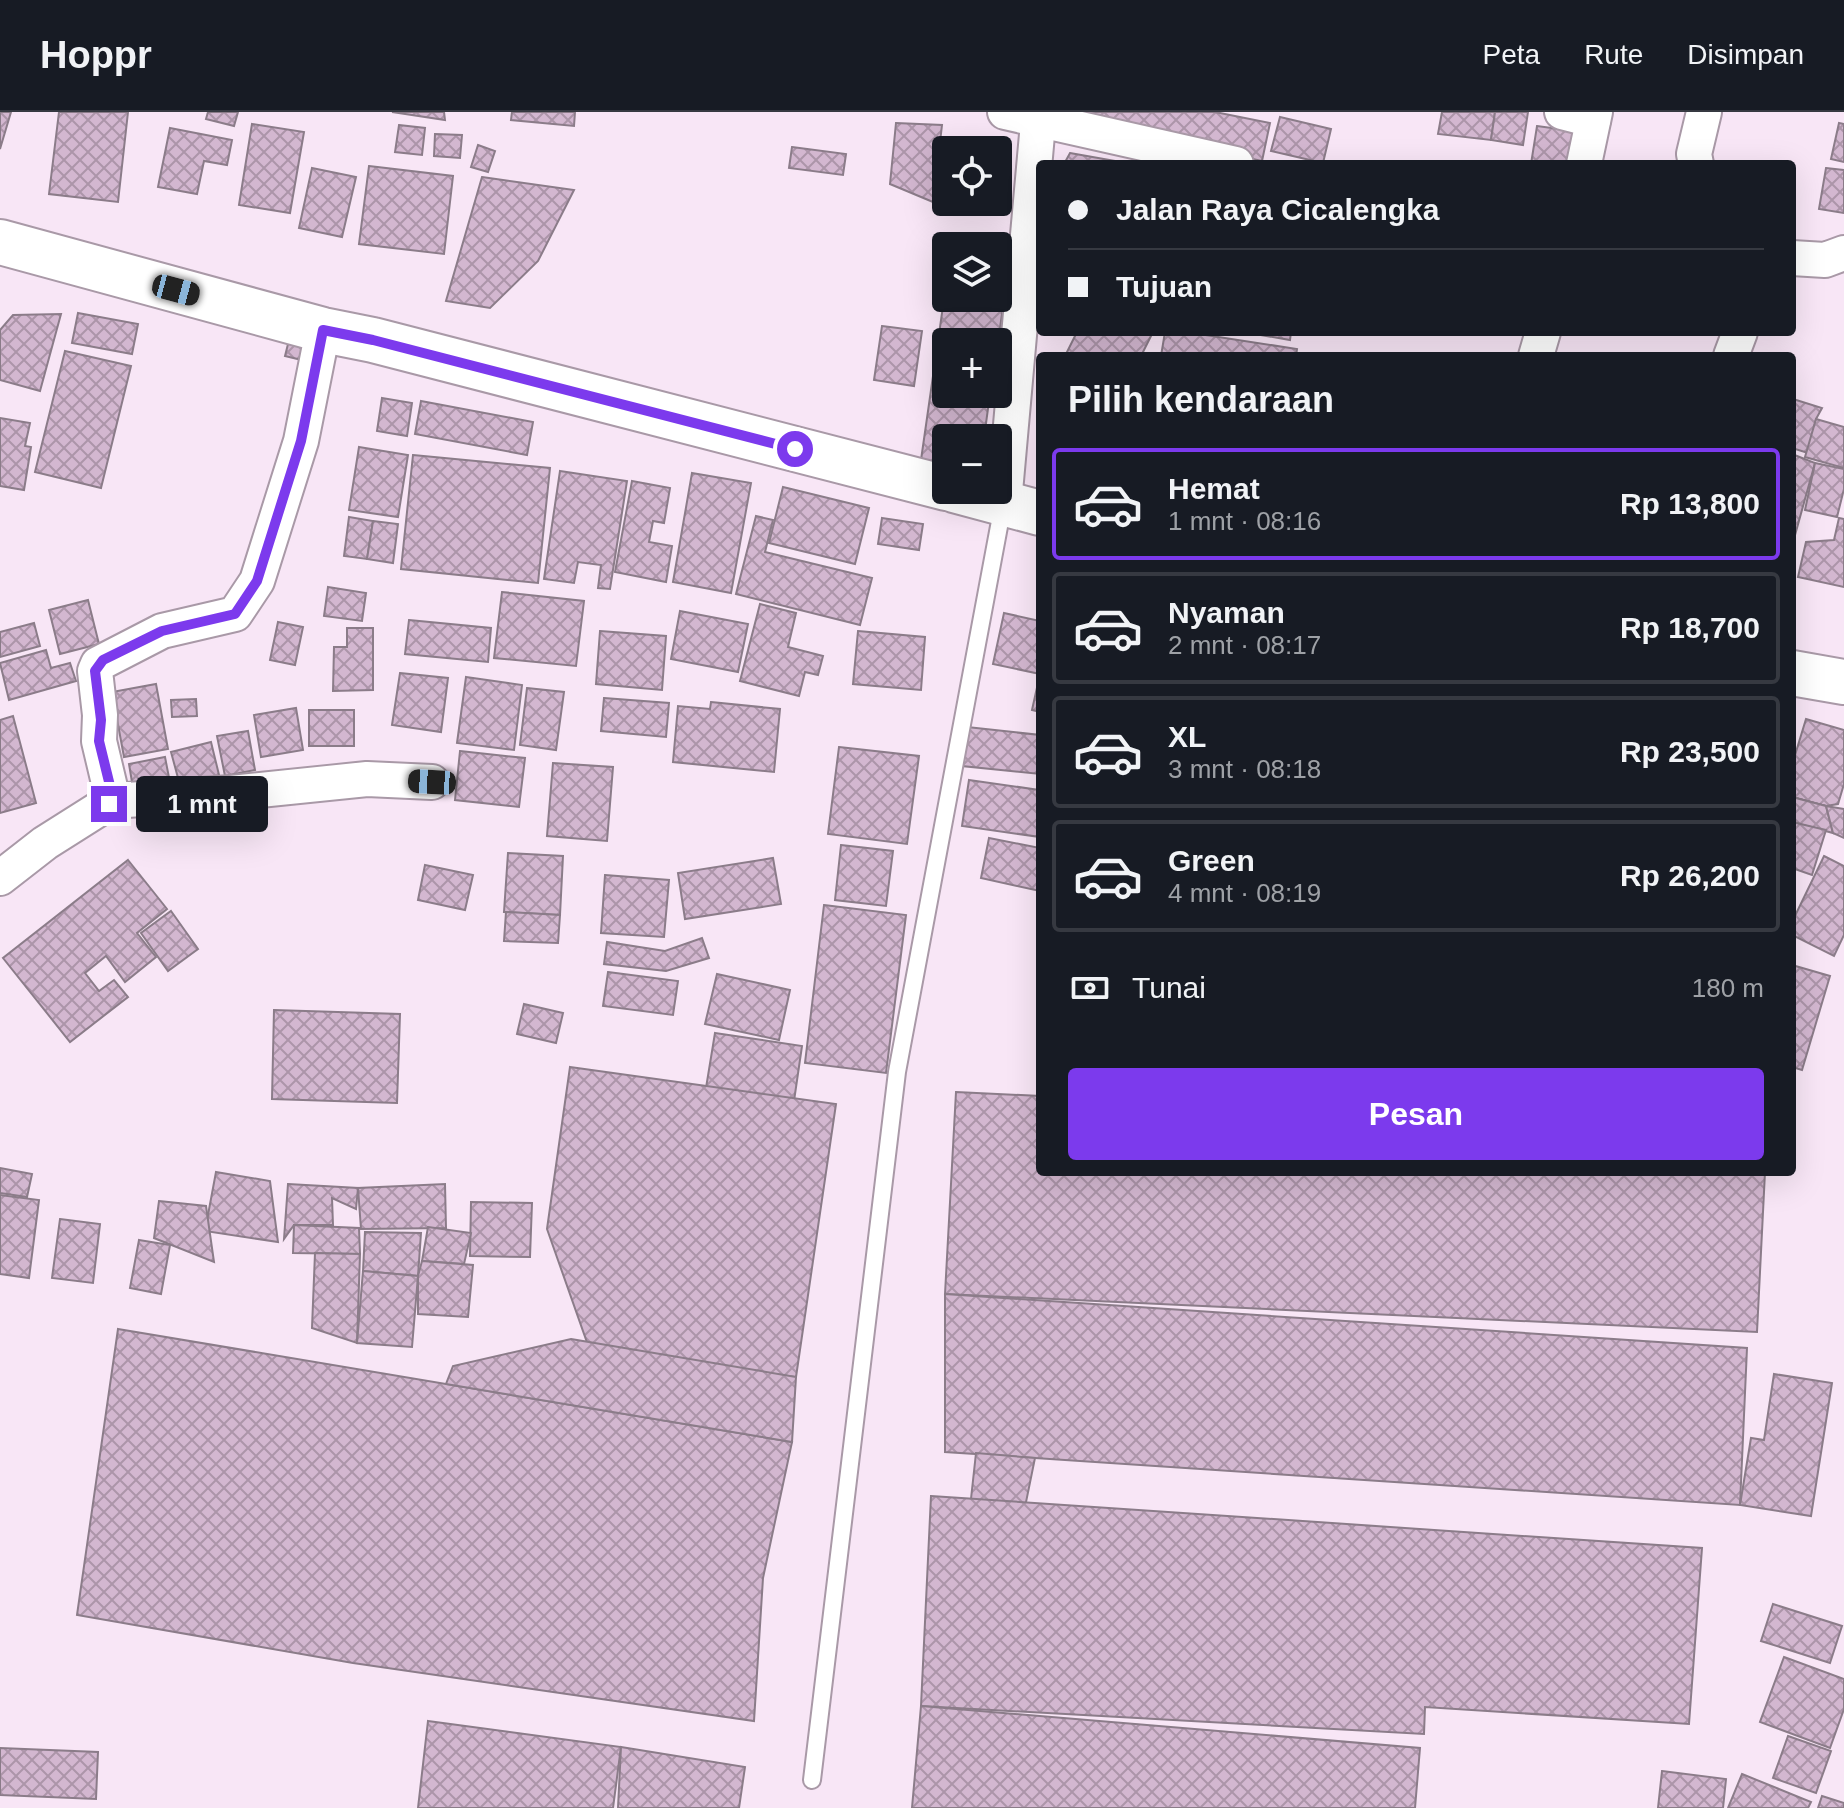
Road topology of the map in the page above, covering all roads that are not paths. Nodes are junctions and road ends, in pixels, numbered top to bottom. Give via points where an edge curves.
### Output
1 (1005, 112) edge
2 (1704, 112) edge
3 (1583, 115) edge
4 (1039, 116) edge
5 (1037, 160) edge
6 (1220, 160) edge
7 (1584, 160) edge
8 (1695, 160) edge
9 (1036, 185) edge
10 (0, 242) edge
11 (1844, 253) edge
12 (1796, 258) edge
13 (323, 330) junction
14 (932, 484) edge
15 (1022, 508) edge
16 (1796, 674) edge
17 (1844, 682) edge
18 (432, 782) dead end
19 (112, 801) junction
20 (0, 878) edge
21 (812, 1780) dead end

1 - 4 street
2 - 8 street
3 - 7 street
4 - 5 street
4 - 6 street
9 - 15 street
10 - 13 main road
11 - 12 street via 1825,260
13 - 14 main road
13 - 19 street via 301,441 257,581 246,600 235,614 162,631 103,660 95,671 99,741
15 - 21 lane via 897,1072
16 - 17 main road
18 - 19 street via 367,779
19 - 20 street

